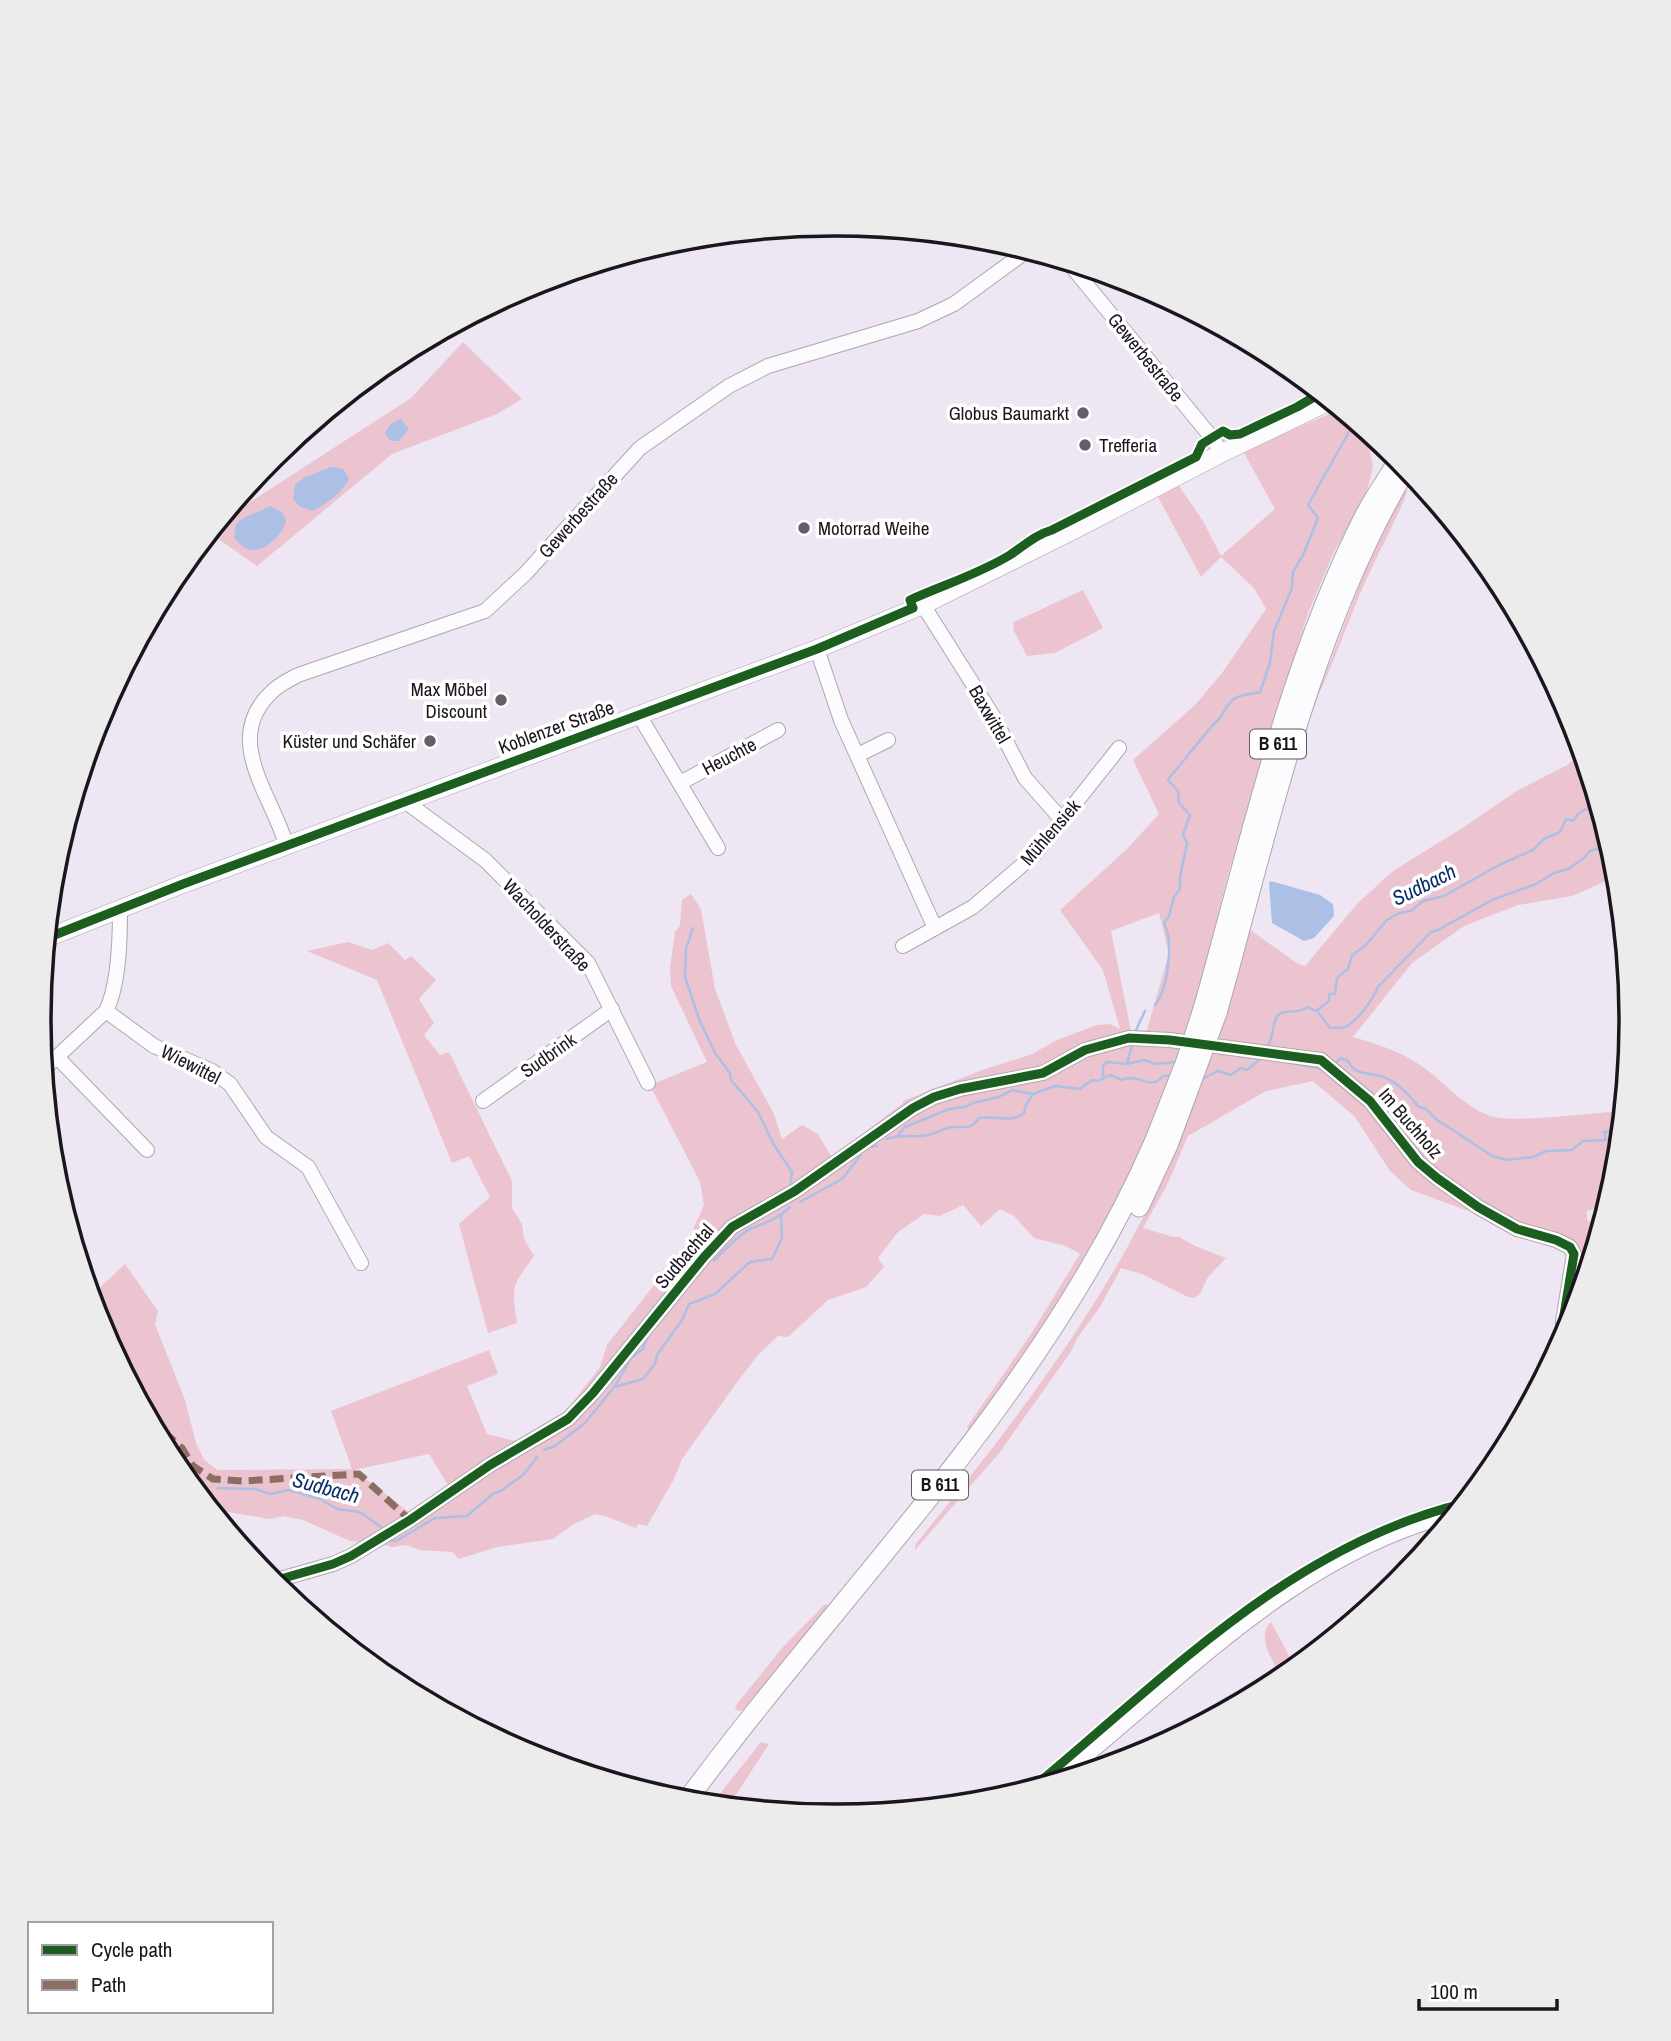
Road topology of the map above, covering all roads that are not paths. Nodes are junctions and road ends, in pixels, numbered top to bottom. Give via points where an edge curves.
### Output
1 (1018, 257) edge
2 (1078, 274) edge
3 (1322, 405) edge
4 (1222, 453) junction
5 (1385, 461) edge
6 (1393, 469) edge
7 (1401, 478) edge
8 (1408, 485) edge
9 (1379, 489) junction
10 (1382, 514) junction
11 (923, 605) junction
12 (817, 649) junction
13 (639, 715) junction
14 (778, 730) dead end
15 (888, 740) dead end
16 (1119, 748) dead end
17 (858, 755) junction
18 (680, 783) junction
19 (406, 802) junction
20 (1062, 820) junction
21 (287, 847) junction
22 (718, 848) dead end
23 (120, 910) junction
24 (935, 928) junction
25 (55, 935) edge
26 (903, 946) dead end
27 (612, 1009) junction
28 (106, 1011) junction
29 (1210, 1011) junction
30 (1170, 1041) joint
31 (57, 1057) junction
32 (52, 1062) edge
33 (648, 1083) dead end
34 (483, 1101) dead end
35 (1162, 1142) junction
36 (147, 1150) dead end
37 (361, 1263) dead end
38 (1565, 1312) edge
39 (1442, 1518) edge
40 (284, 1578) edge
41 (1069, 1770) edge
42 (693, 1792) edge
43 (707, 1794) edge

1 - 21 street, Gewerbestraße via 954,304 918,321 768,366 729,386 640,448 485,611 299,675 275,689 258,710 248,736 249,755
2 - 4 street, Gewerbestraße
3 - 4 main road, Koblenzer Straße
4 - 11 main road, Koblenzer Straße
5 - 9 highway, B 611
6 - 9 highway, B 611
7 - 10 highway, B 611
8 - 10 highway, B 611
9 - 29 highway, B 611 via 1318,621 1292,695
10 - 29 highway, B 611 via 1334,620 1306,699
11 - 12 main road, Koblenzer Straße
11 - 20 street, Baxwittel via 993,716 1025,778
12 - 13 main road, Koblenzer Straße
12 - 17 street
13 - 18 street, Heuchte
13 - 19 main road, Koblenzer Straße
14 - 18 street, Heuchte
15 - 17 street
16 - 20 street, Mühlensiek
17 - 24 street
18 - 22 street, Heuchte
19 - 21 main road, Koblenzer Straße
19 - 27 street, Wacholderstraße via 485,860 588,963
20 - 24 street, Mühlensiek via 1034,855 973,907
21 - 23 main road, Koblenzer Straße
23 - 25 main road, Koblenzer Straße
23 - 28 street via 111,1001
24 - 26 street, Mühlensiek
27 - 33 street, Wacholderstraße
27 - 34 street, Sudbrink
28 - 31 street
28 - 37 street, Wiewittel via 154,1046 212,1071 230,1084 266,1137 308,1167
29 - 35 highway, B 611, bridge
30 - 38 street, Im Buchholz via 1321,1059 1370,1101 1418,1162 1437,1178 1517,1229 1570,1247 1574,1254
30 - 40 street, Sudbachtal via 1129,1038 1085,1051 1043,1073 960,1089 913,1108 795,1191 732,1227 568,1419 351,1556
31 - 32 street
31 - 36 street
35 - 42 highway, B 611 via 1092,1267 1008,1396
35 - 43 highway, B 611 via 1137,1212 1104,1273 1018,1404
39 - 41 street via 1366,1546 1258,1613

